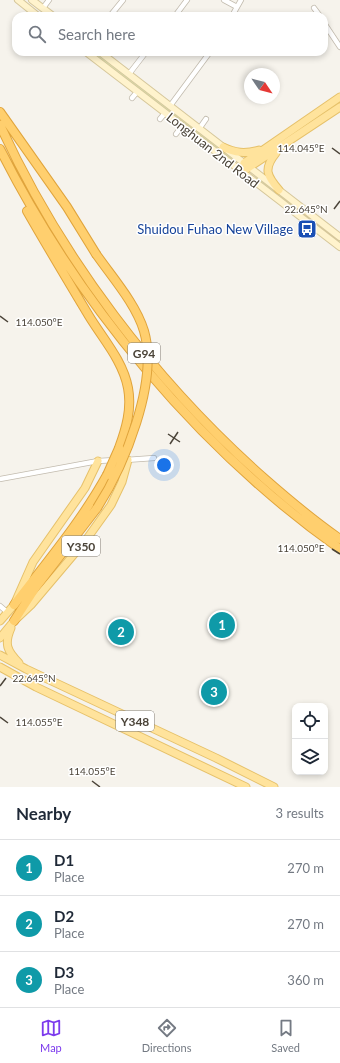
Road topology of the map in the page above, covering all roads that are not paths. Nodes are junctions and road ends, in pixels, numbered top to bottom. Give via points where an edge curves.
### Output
1 (18, 0) edge
2 (32, 0) edge
3 (49, 0) edge
4 (123, 0) edge
5 (187, 0) edge
6 (224, 0) edge
7 (240, 0) edge
8 (237, 7) junction
9 (43, 8) junction
10 (314, 8) dead end
11 (33, 12) edge
12 (48, 12) edge
13 (113, 12) edge
14 (178, 12) edge
15 (234, 12) edge
16 (317, 12) edge
17 (328, 29) edge
18 (340, 46) edge
19 (91, 56) edge
20 (105, 56) edge
21 (143, 56) edge
22 (207, 56) edge
23 (129, 74) junction
24 (137, 92) junction
25 (340, 97) edge
26 (132, 98) dead end
27 (170, 106) junction
28 (340, 107) edge
29 (0, 112) edge
30 (165, 113) junction
31 (160, 119) dead end
32 (206, 119) dead end
33 (0, 125) edge
34 (182, 126) junction
35 (199, 128) junction
36 (176, 134) dead end
37 (223, 147) junction
38 (281, 147) junction
39 (266, 148) junction
40 (0, 149) edge
41 (0, 154) edge
42 (244, 163) junction
43 (250, 168) junction
44 (242, 172) junction
45 (280, 190) junction
46 (340, 236) edge
47 (340, 247) edge
48 (154, 458) dead end
49 (128, 460) junction
50 (98, 461) junction
51 (0, 479) edge
52 (340, 539) edge
53 (340, 549) edge
54 (14, 605) junction
55 (0, 606) edge
56 (7, 612) junction
57 (0, 618) edge
58 (14, 620) junction
59 (0, 622) edge
60 (0, 638) edge
61 (0, 655) edge
62 (0, 667) edge
63 (26, 669) junction
64 (0, 672) edge
65 (16, 676) junction
66 (239, 785) edge
67 (246, 787) edge
68 (271, 787) edge

1 - 11 main road
2 - 9 main road
3 - 9 street
4 - 13 street
5 - 14 street
6 - 8 street
7 - 8 street
8 - 15 street
9 - 12 main road
10 - 16 street
17 - 18 street
19 - 24 main road, Longhuan 2nd Road
20 - 23 main road, Longhuan 2nd Road
21 - 23 street
22 - 27 street
23 - 27 main road, Longhuan 2nd Road
24 - 26 street
24 - 30 main road, Longhuan 2nd Road
25 - 39 main road
27 - 35 main road, Longhuan 2nd Road
28 - 38 main road
29 - 58 highway, bridge via 127,298 144,331 148,361 143,396 127,451 107,492
30 - 31 street
30 - 34 main road, Longhuan 2nd Road
32 - 35 street
33 - 52 highway, G94 via 32,190 62,238 110,310 164,378 244,460 287,498
34 - 36 street
34 - 44 main road, Longhuan 2nd Road
35 - 37 main road, Longhuan 2nd Road
37 - 39 main road via 244,153
37 - 42 main road, Longhuan 2nd Road
38 - 43 main road
38 - 45 main road via 269,161 267,168 270,178
39 - 42 main road
40 - 53 highway, G94 via 53,242 96,306 136,357 181,408 244,470 283,505
41 - 54 highway, bridge via 40,234 119,362 128,389 129,406 120,448 99,489
42 - 43 main road, Longhuan 2nd Road
42 - 44 main road
43 - 44 main road
43 - 45 main road, Longhuan 2nd Road
44 - 47 main road, Longhuan 2nd Road
45 - 46 main road, Longhuan 2nd Road
48 - 49 street
49 - 50 street
49 - 58 main road, Y350 via 122,482 111,505 86,540 31,605
50 - 51 street
50 - 54 main road, Y350 via 85,488 33,562
54 - 56 main road, Y350
55 - 56 street
56 - 57 main road
56 - 59 main road, Y350
58 - 60 main road, Y350
58 - 63 main road via 8,635 8,650
61 - 63 main road, Y348
62 - 65 main road, Y348
63 - 68 main road, Y348 via 216,758
64 - 65 main road
65 - 66 main road, Y348
66 - 67 main road, Y348

